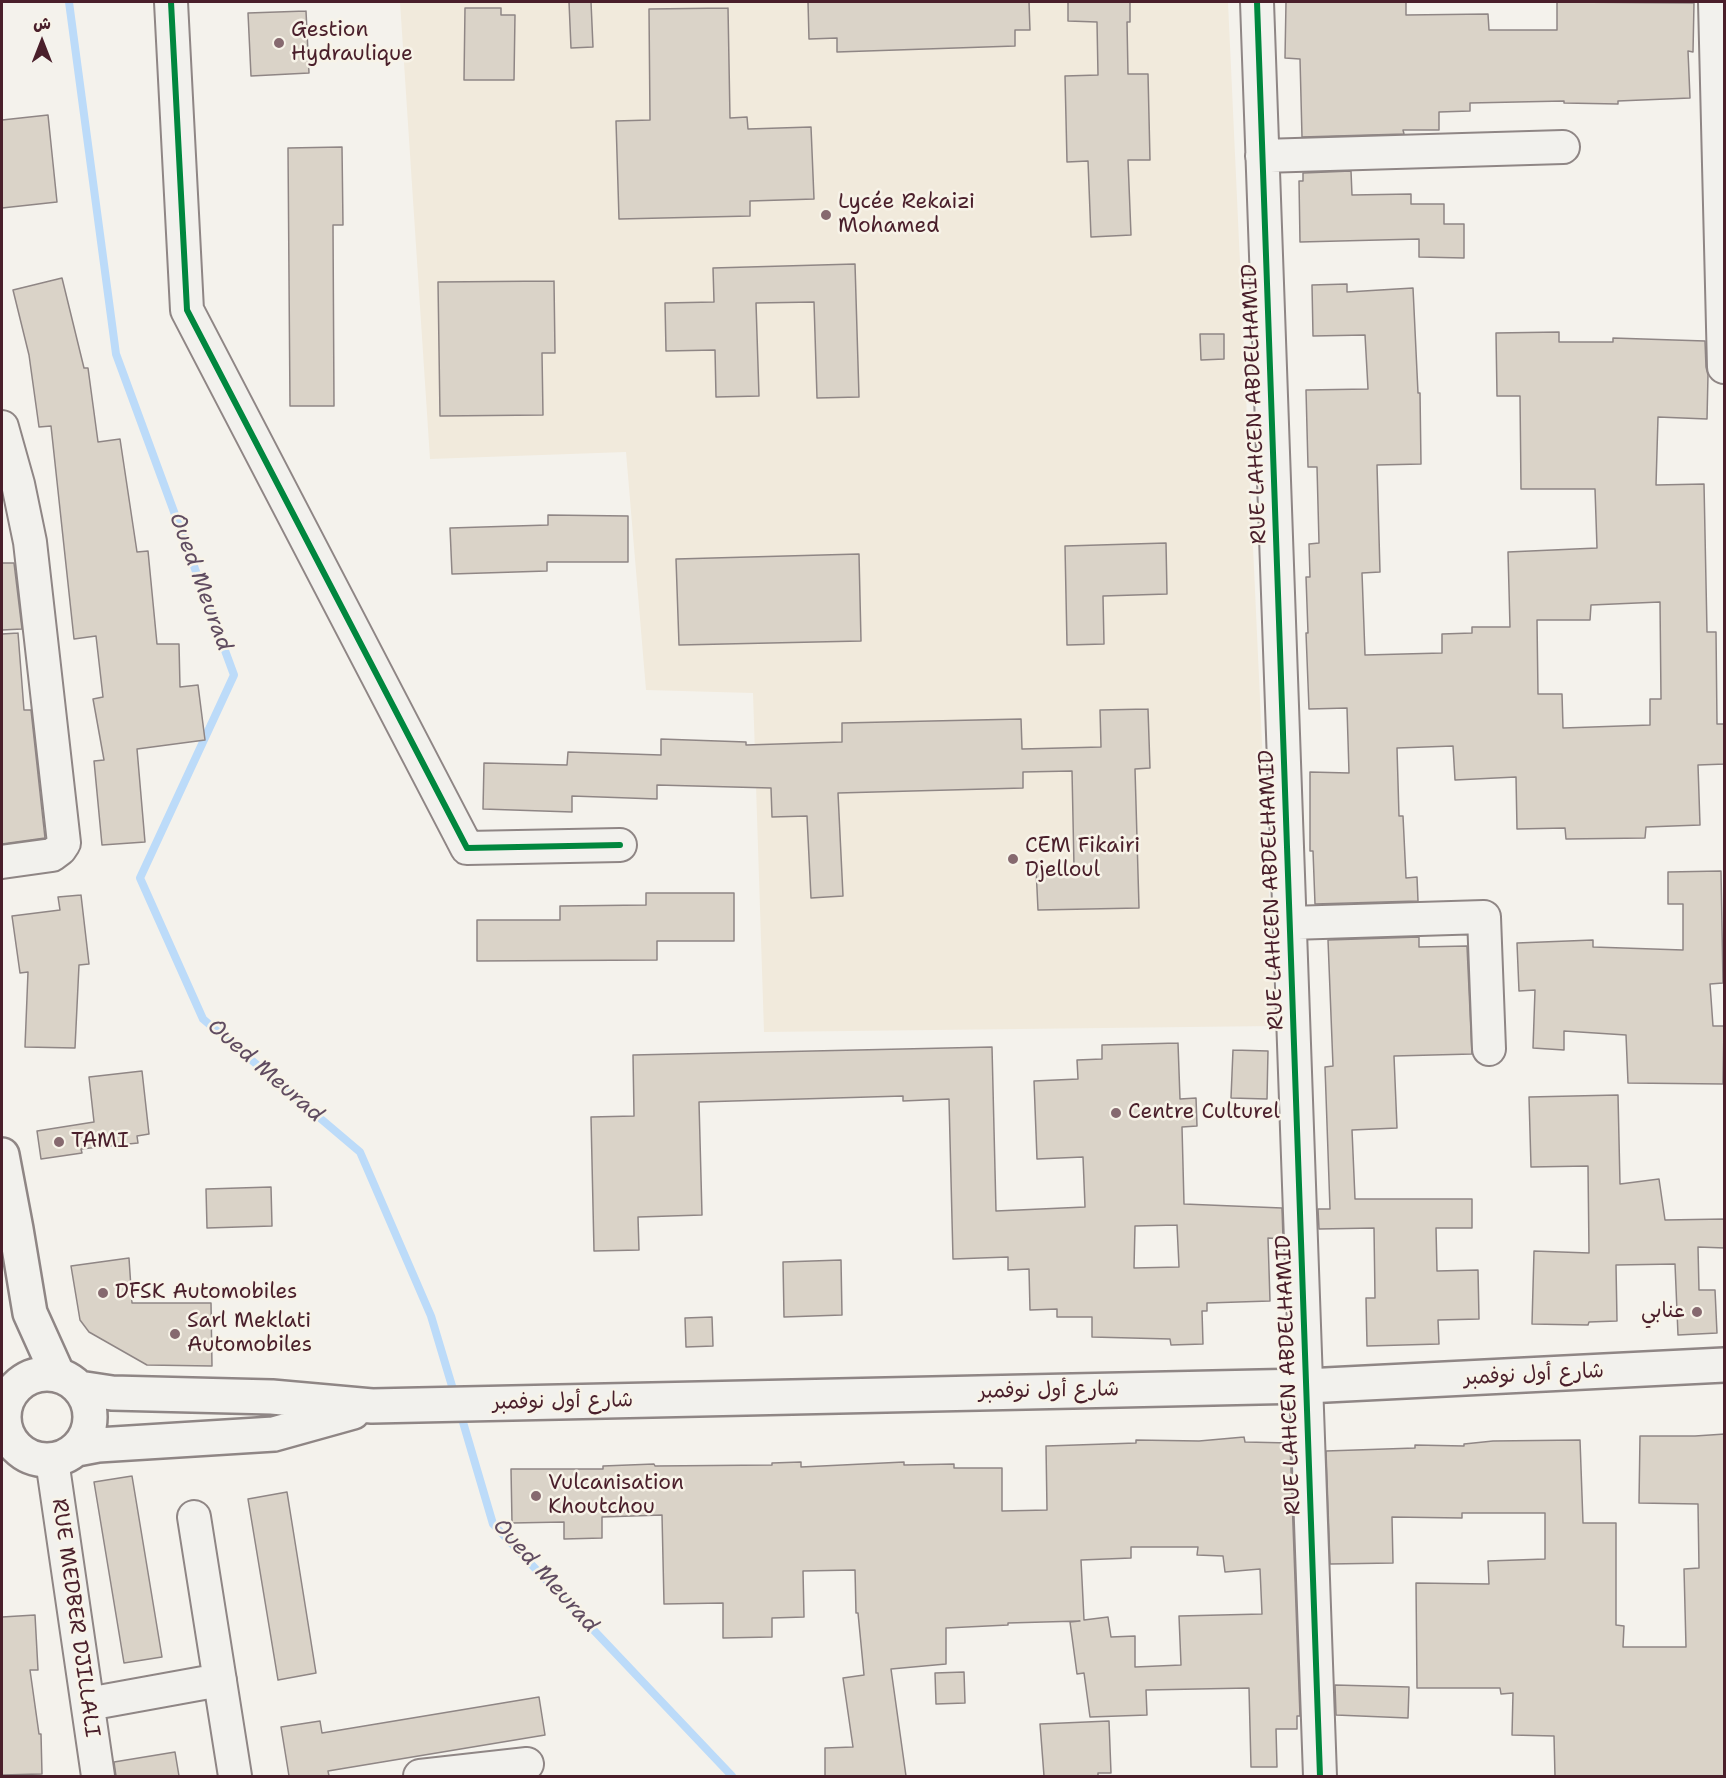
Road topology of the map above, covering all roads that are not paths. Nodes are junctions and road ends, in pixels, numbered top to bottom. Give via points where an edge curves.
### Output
1 (171, 2) edge
2 (1257, 2) edge
3 (1715, 2) edge
4 (1563, 147) dead end
5 (1263, 156) junction
6 (1724, 334) edge
7 (1725, 367) edge
8 (2, 428) edge
9 (620, 845) dead end
10 (2, 862) edge
11 (1290, 923) junction
12 (1489, 1049) dead end
13 (2, 1155) edge
14 (1725, 1365) edge
15 (69, 1381) junction
16 (1306, 1386) junction
17 (5, 1396) edge
18 (383, 1406) junction
19 (10, 1448) edge
20 (64, 1454) junction
21 (194, 1517) dead end
22 (220, 1680) junction
23 (87, 1704) junction
24 (527, 1764) dead end
25 (98, 1776) edge
26 (235, 1776) edge
27 (420, 1776) edge
28 (1320, 1776) edge

1 - 9 street via 187,310 467,848
2 - 5 street, RUE LAHCEN ABDELHAMID
3 - 6 street
4 - 5 street
5 - 11 street, RUE LAHCEN ABDELHAMID
6 - 7 street
8 - 10 street via 30,542 64,843 52,855
11 - 12 street via 1484,917
11 - 16 street, RUE LAHCEN ABDELHAMID
13 - 15 main road via 30,1313
14 - 16 main road, شارع أول نوفمبر
15 - 17 main road via 46,1374 34,1376
15 - 18 main road via 112,1393 272,1397
15 - 20 main road via 86,1398 90,1425 85,1438
16 - 18 main road, شارع أول نوفمبر
16 - 28 street, RUE LAHCEN ABDELHAMID
17 - 19 main road
18 - 20 main road via 274,1434 99,1445
19 - 20 main road via 41,1460
20 - 23 street, RUE MEDBER DJILLALI
21 - 22 street
22 - 23 street
22 - 26 street
23 - 25 street, RUE MEDBER DJILLALI
24 - 27 street

